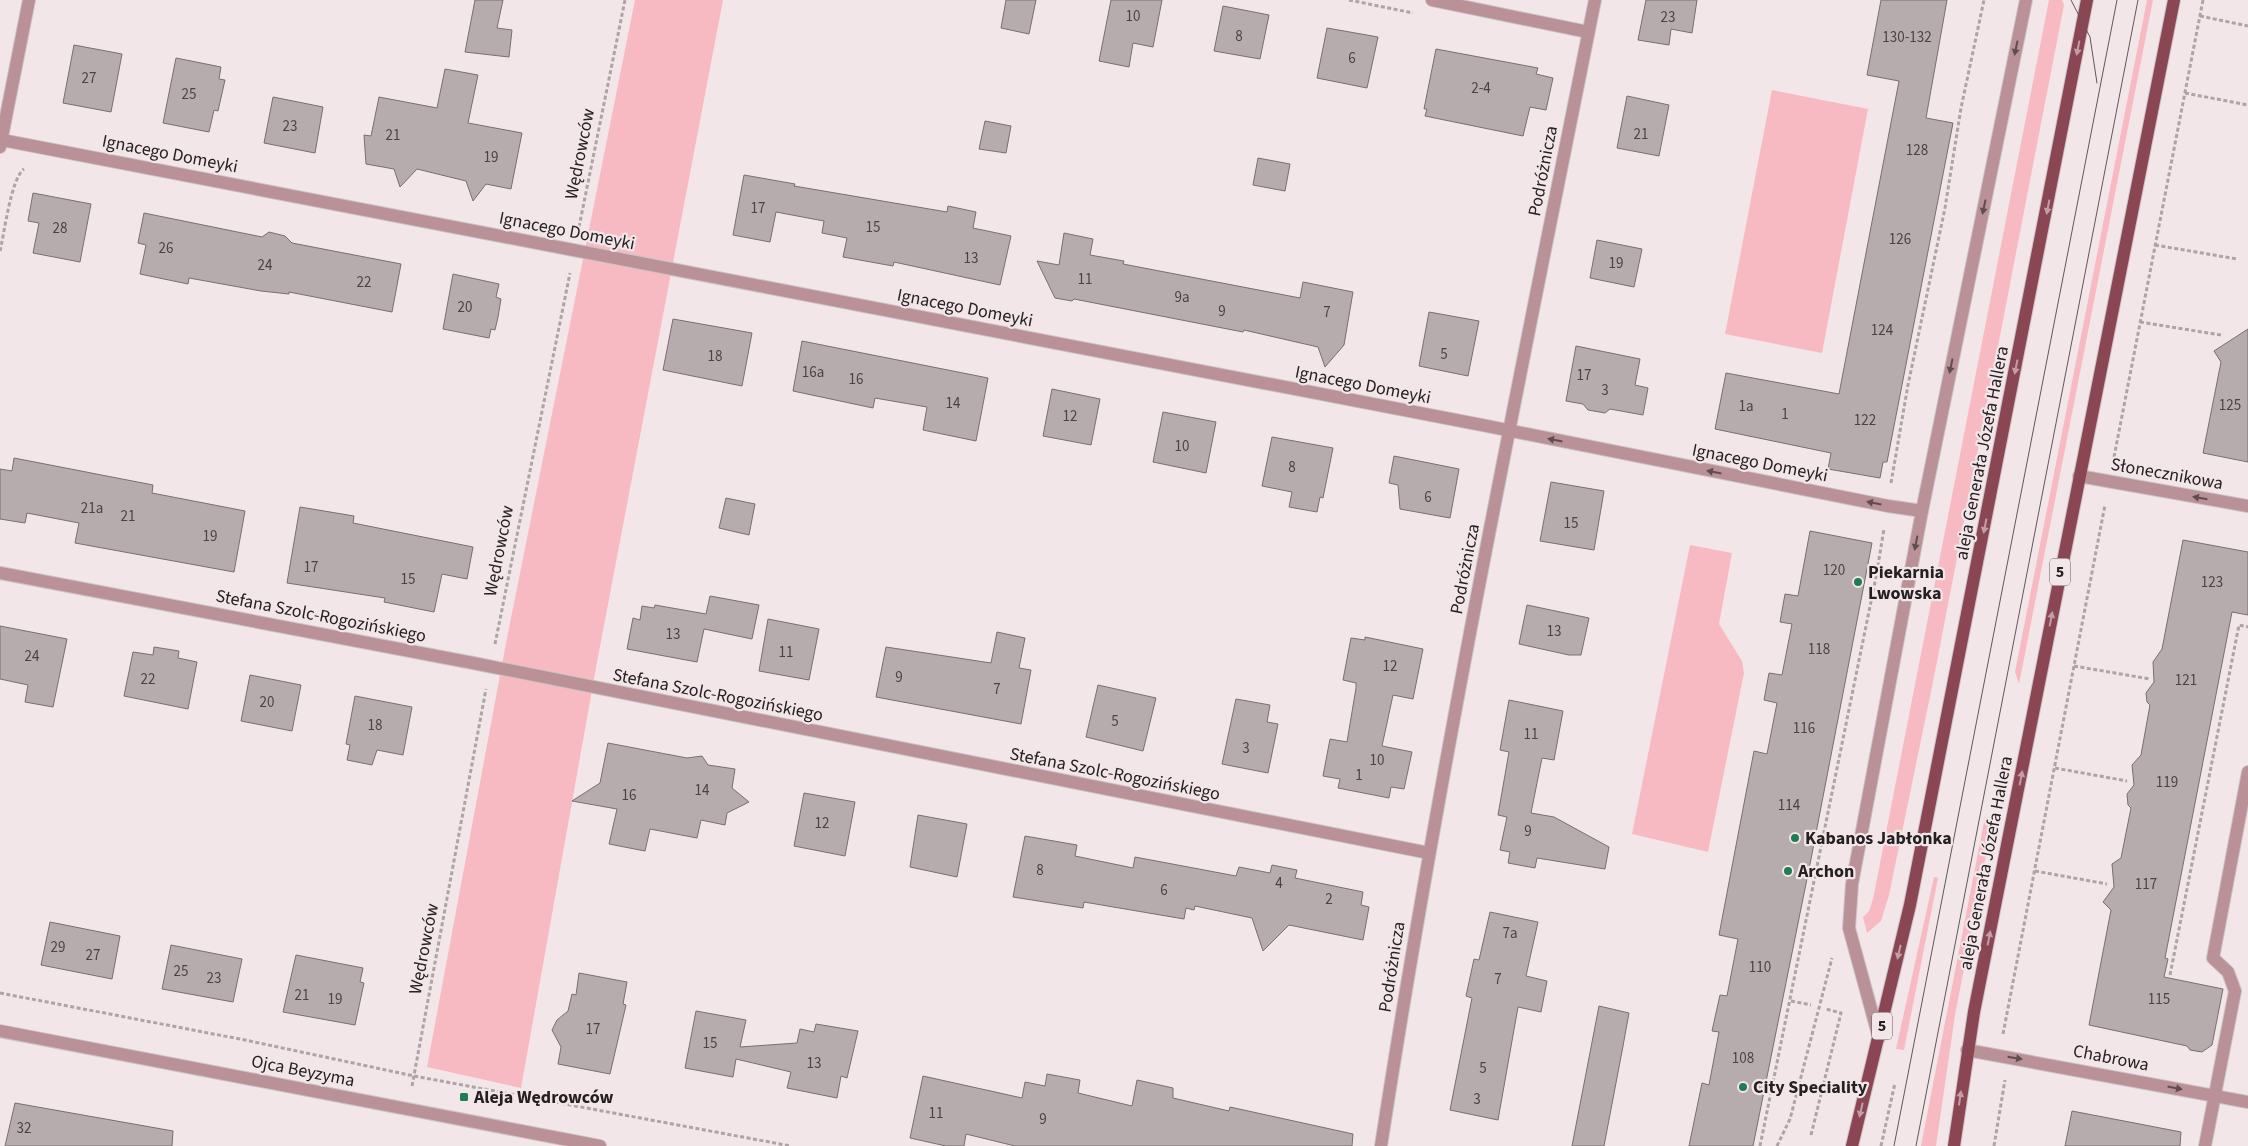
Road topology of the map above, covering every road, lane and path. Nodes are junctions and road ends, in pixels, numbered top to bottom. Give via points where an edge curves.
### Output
1 (28, 0) edge
2 (625, 0) edge
3 (1432, 0) edge
4 (1595, 0) edge
5 (2026, 0) edge
6 (2087, 0) edge
7 (2174, 0) edge
8 (2204, 0) edge
9 (2200, 16) junction
10 (2248, 26) edge
11 (1588, 32) junction
12 (2185, 93) junction
13 (2248, 105) edge
14 (1, 144) edge
15 (2155, 244) junction
16 (575, 251) junction
17 (2237, 259) dead end
18 (2140, 322) junction
19 (2221, 335) dead end
20 (1509, 431) junction
21 (2079, 476) junction
22 (2109, 482) junction
23 (2248, 506) edge
24 (1922, 511) junction
25 (0, 573) edge
26 (2248, 627) edge
27 (490, 666) junction
28 (2074, 666) junction
29 (2150, 678) dead end
30 (2055, 768) junction
31 (2248, 772) edge
32 (2127, 781) dead end
33 (1429, 853) junction
34 (2035, 871) junction
35 (2108, 884) dead end
36 (1833, 954) dead end
37 (2170, 975) dead end
38 (0, 993) edge
39 (1811, 1005) dead end
40 (1826, 1009) dead end
41 (0, 1030) edge
42 (1879, 1038) junction
43 (2004, 1040) dead end
44 (1967, 1050) junction
45 (2005, 1074) dead end
46 (414, 1076) junction
47 (1895, 1080) dead end
48 (2214, 1096) junction
49 (2248, 1102) edge
50 (408, 1110) junction
51 (1811, 1136) dead end
52 (600, 1146) edge
53 (791, 1146) edge
54 (1382, 1146) edge
55 (1760, 1146) edge
56 (1777, 1146) edge
57 (1852, 1146) edge
58 (1881, 1146) edge
59 (1954, 1146) edge
60 (1994, 1146) edge
61 (2205, 1146) edge

1 - 14 street
2 - 16 path, Wędrowców
3 - 11 street
4 - 11 street, Podróżnicza
5 -> 24 street
6 -> 42 main road, aleja Generała Józefa Hallera / 5 via 1910,905
7 - 21 main road, aleja Generała Józefa Hallera / 5
8 - 9 path
9 - 10 path
9 - 12 path
11 - 20 street, Podróżnicza
12 - 13 path
12 - 15 path
14 - 16 street, Ignacego Domeyki
15 - 17 path
15 - 18 path
16 - 20 street, Ignacego Domeyki
16 - 27 path, Wędrowców
18 - 19 path
18 - 22 path
24 -> 20 street, Ignacego Domeyki
20 - 33 street, Podróżnicza
21 - 22 street, Słonecznikowa
44 -> 21 main road, aleja Generała Józefa Hallera / 5
23 -> 22 street, Słonecznikowa
22 - 28 path
24 -> 42 street via 1852,884 1849,928
25 - 27 street, Stefana Szolc-Rogozińskiego
26 - 37 path via 2239,625
27 - 33 street, Stefana Szolc-Rogozińskiego
27 - 46 path, Wędrowców
28 - 29 path
28 - 30 path
30 - 32 path
30 - 34 path
31 - 48 street via 2213,958 2228,972 2235,991
33 - 54 street, Podróżnicza
34 - 35 path
34 - 43 path
36 - 56 path via 1790,1119
38 - 46 path
39 - 55 path via 1791,1001
40 - 51 path via 1841,1013
41 - 50 street, Ojca Beyzyma
42 -> 57 main road, aleja Generała Józefa Hallera / 5
44 -> 48 street, Chabrowa
59 -> 44 main road, aleja Generała Józefa Hallera / 5
45 - 60 path
46 - 50 path, Wędrowców
46 - 53 path
47 - 58 path
48 - 49 street, Chabrowa
48 - 61 street
50 - 52 street, Ojca Beyzyma

